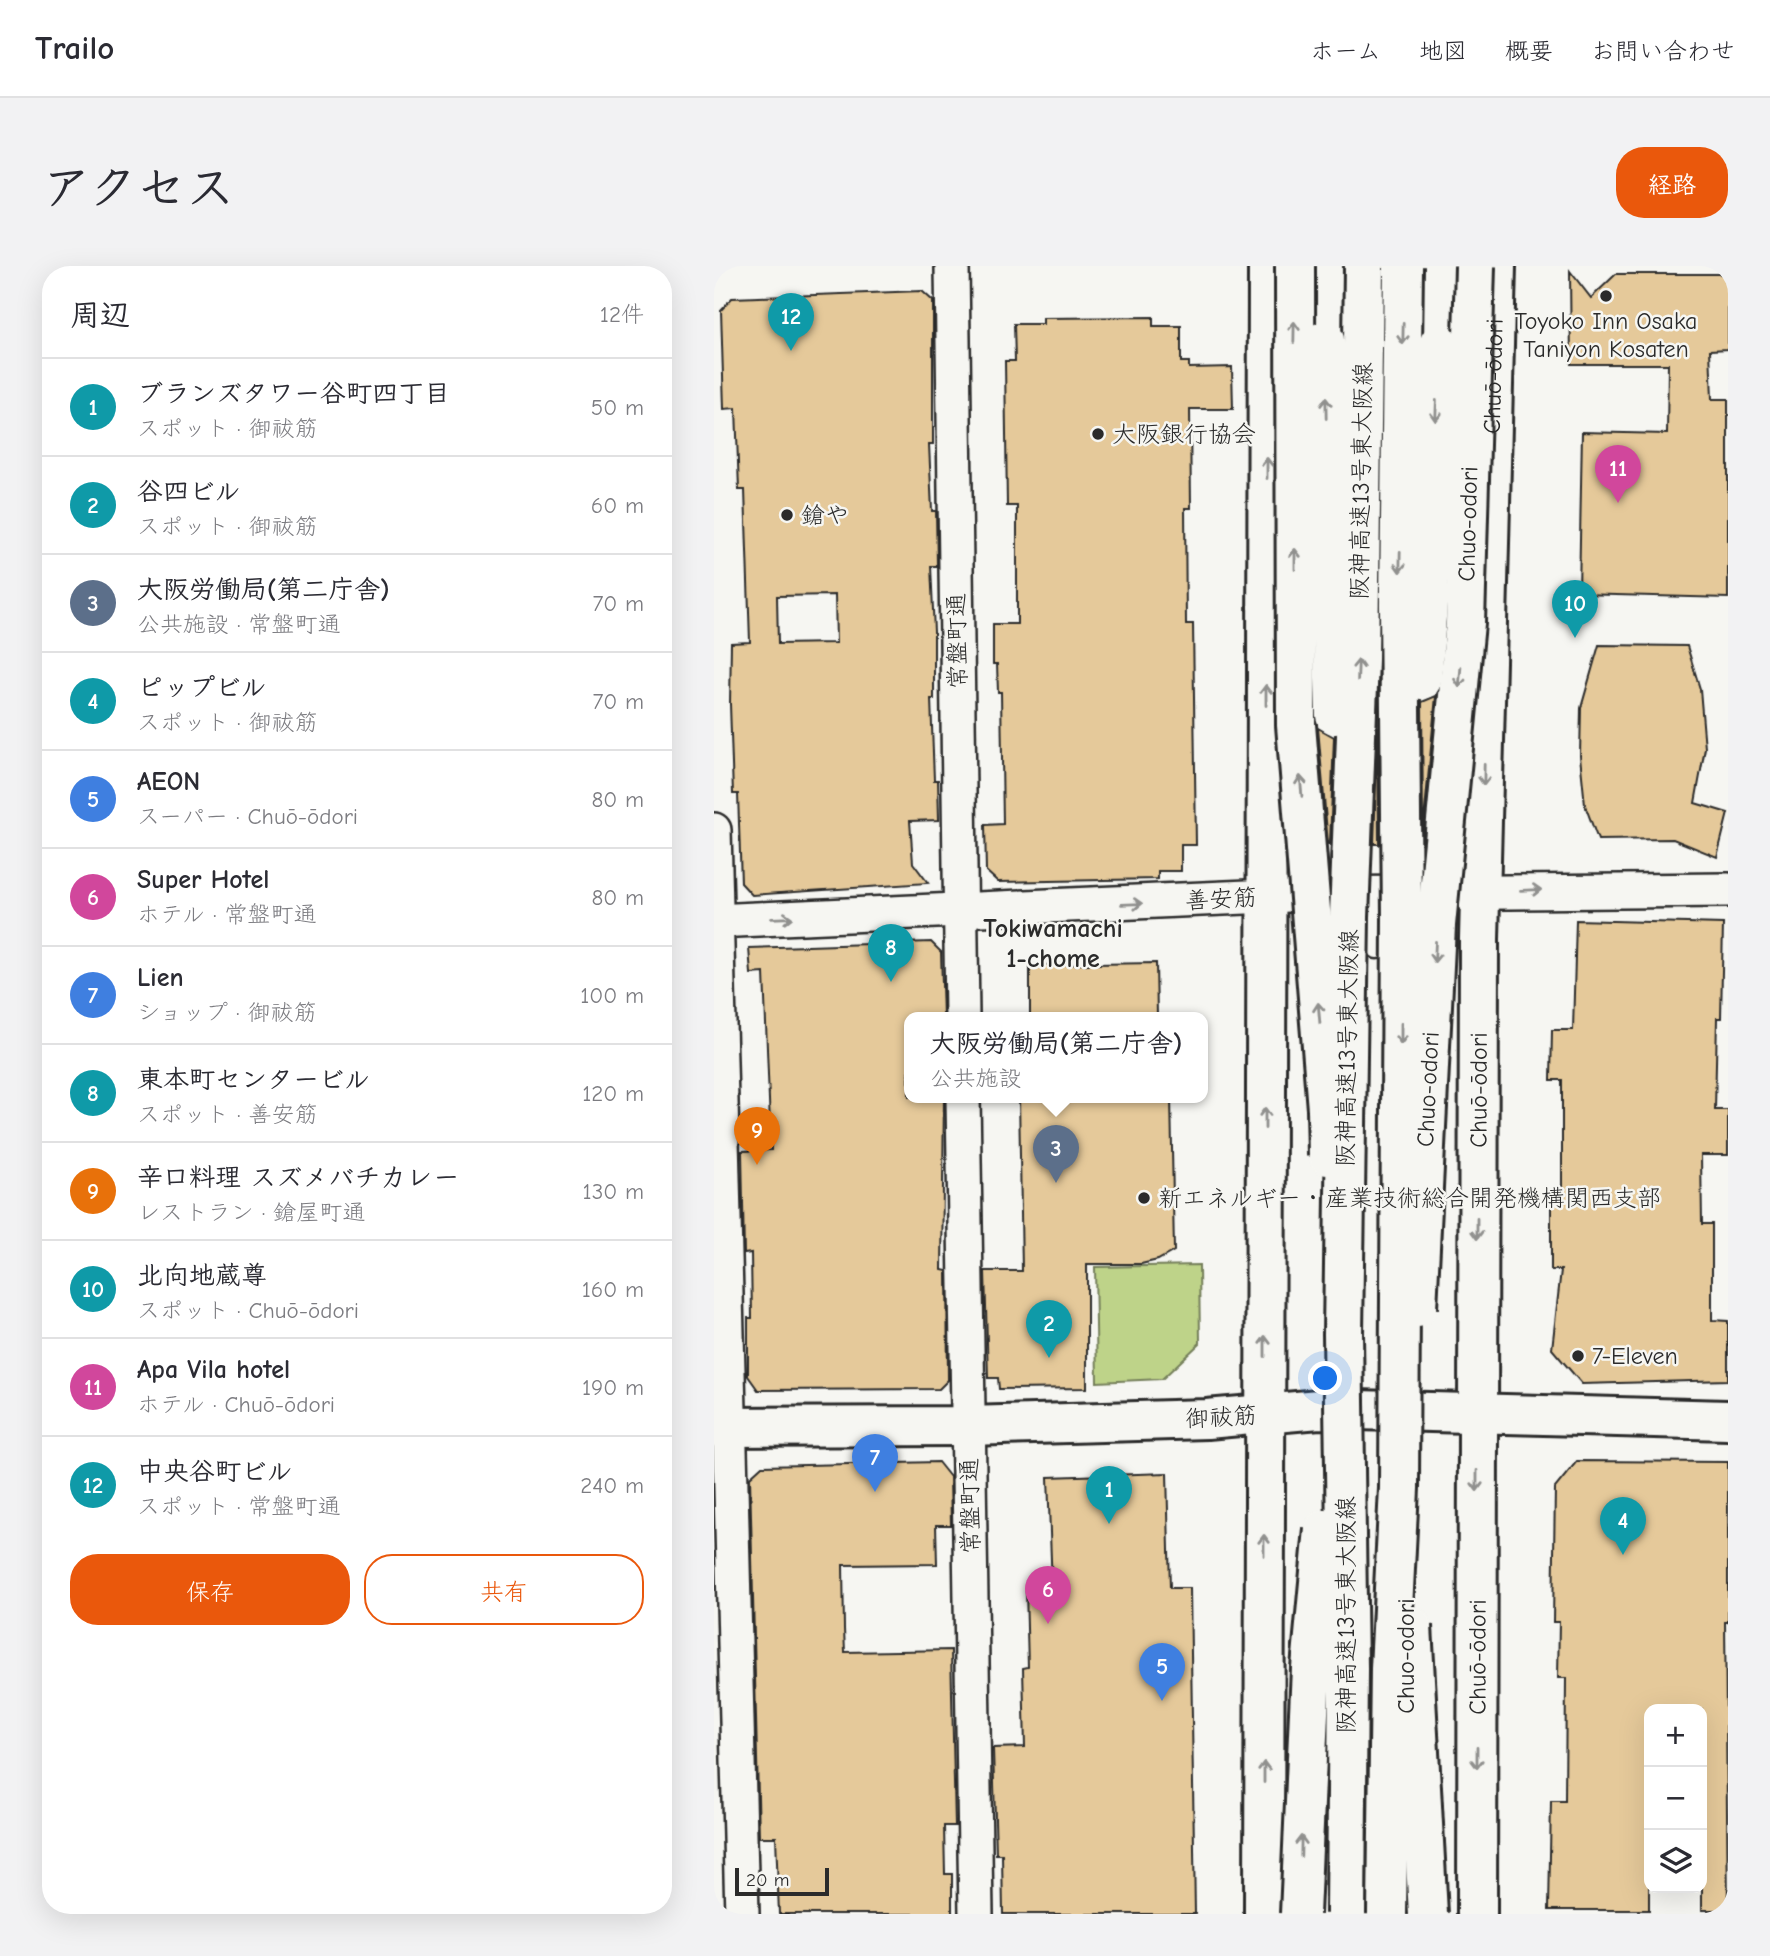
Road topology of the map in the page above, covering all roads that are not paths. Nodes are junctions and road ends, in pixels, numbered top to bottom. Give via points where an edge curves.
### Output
1 (953, 266) edge
2 (1268, 266) edge
3 (1295, 266) edge
4 (1326, 266) edge
5 (1364, 266) edge
6 (1404, 266) edge
7 (1439, 266) edge
8 (1475, 266) edge
9 (1496, 266) edge
10 (714, 830) edge
11 (1728, 890) edge
12 (1480, 892) junction
13 (1265, 897) junction
14 (1376, 897) junction
15 (961, 911) junction
16 (715, 921) edge
17 (1377, 950) dead end
18 (962, 1012) edge
19 (963, 1103) edge
20 (1343, 1334) junction
21 (1477, 1413) junction
22 (1265, 1414) junction
23 (1728, 1420) edge
24 (969, 1426) junction
25 (722, 1427) edge
26 (1399, 1488) junction
27 (742, 1914) edge
28 (976, 1914) edge
29 (1264, 1914) edge
30 (1300, 1914) edge
31 (1337, 1914) edge
32 (1346, 1914) edge
33 (1387, 1914) edge
34 (1406, 1914) edge
35 (1428, 1914) edge
36 (1477, 1914) edge

1 - 15 street, 常盤町通
13 -> 2 main road
31 -> 3 main road, bridge via 1337,1526 1327,1109 1296,725
14 -> 4 main road, bridge via 1331,656
14 -> 5 main road, 阪神高速13号東大阪線, bridge via 1359,659
6 -> 14 main road, 阪神高速13号東大阪線, bridge via 1399,605
7 -> 14 main road, bridge via 1428,604
8 -> 34 main road, Chuo-odori, bridge via 1465,623 1436,925 1406,1531
9 -> 12 main road, Chuō-ōdori
10 - 16 street
12 -> 11 street, 善安筋
12 - 14 street, 善安筋
12 -> 21 main road, Chuō-ōdori
13 - 14 street, 善安筋
15 -> 13 street, 善安筋
22 -> 13 main road
14 - 17 lane
14 - 20 main road, 阪神高速13号東大阪線, bridge
14 -> 26 main road, 阪神高速13号東大阪線, bridge
16 -> 15 street, 善安筋
15 - 18 street, 常盤町通
16 - 25 street
19 - 24 street, 常盤町通
30 -> 20 main road, bridge via 1311,1668
20 - 32 main road, 阪神高速13号東大阪線, bridge
21 - 22 main road, 御祓筋 via 1319,1409
21 - 23 main road, 御祓筋
21 -> 36 main road, Chuō-ōdori
22 - 24 main road, 御祓筋
29 -> 22 main road
24 - 25 main road, 御祓筋
24 - 28 street, 常盤町通
25 - 27 street
26 - 33 main road, 阪神高速13号東大阪線, bridge via 1390,1669
26 - 35 main road, bridge via 1416,1671

